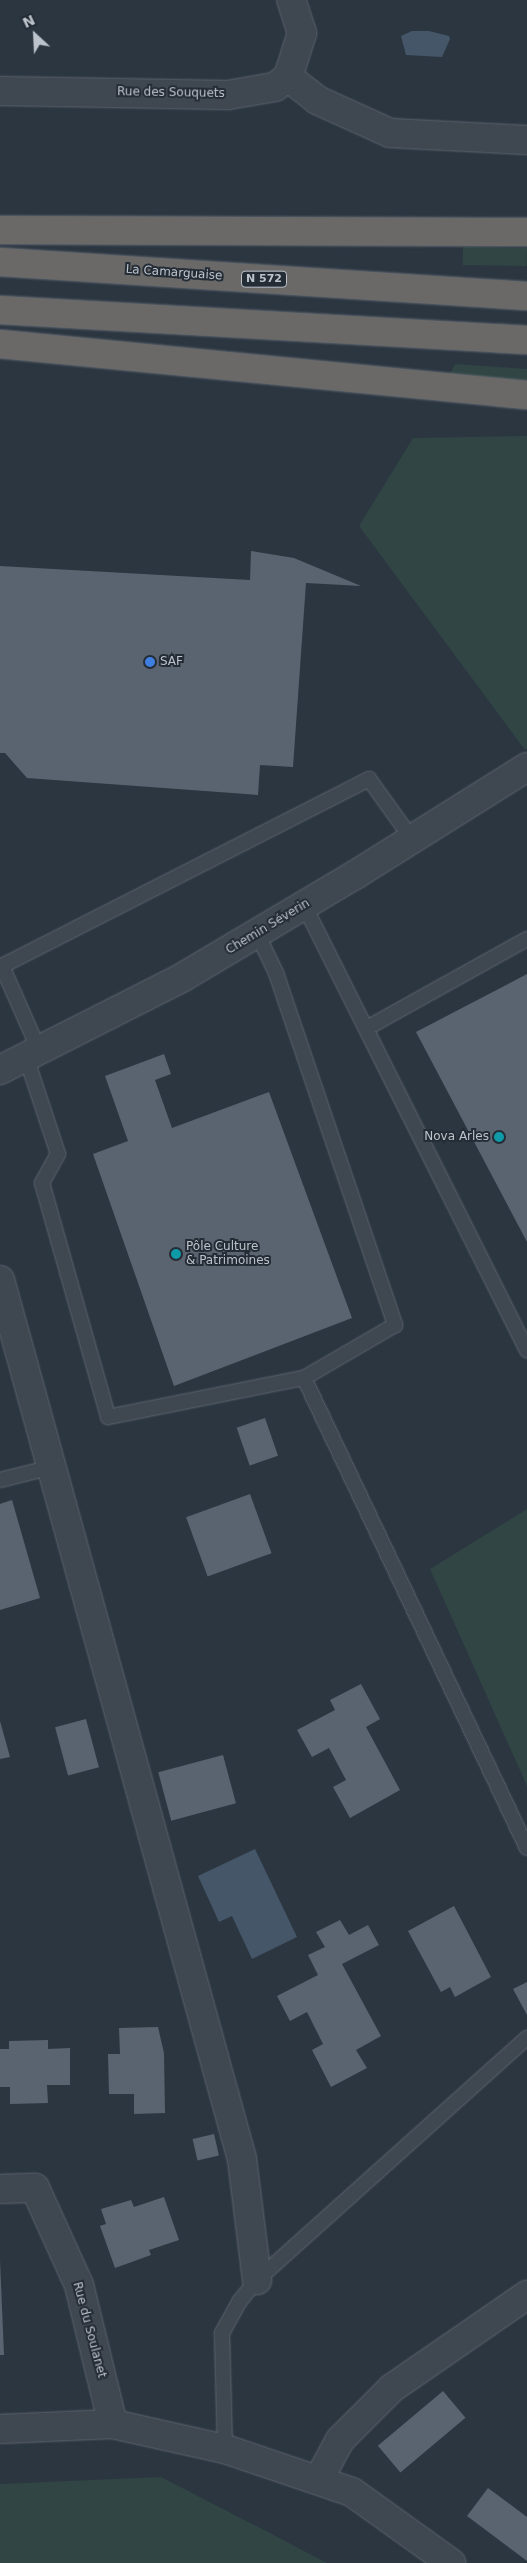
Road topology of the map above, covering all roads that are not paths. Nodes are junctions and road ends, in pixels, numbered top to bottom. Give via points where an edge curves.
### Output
1 (291, 0) edge
2 (288, 76) junction
3 (0, 90) edge
4 (527, 140) edge
5 (0, 230) edge
6 (527, 232) edge
7 (0, 262) edge
8 (527, 296) edge
9 (0, 310) edge
10 (527, 340) edge
11 (0, 344) edge
12 (527, 395) edge
13 (527, 767) edge
14 (412, 839) junction
15 (304, 905) junction
16 (256, 933) junction
17 (527, 939) edge
18 (367, 1028) junction
19 (33, 1054) junction
20 (0, 1070) edge
21 (0, 1280) edge
22 (527, 1350) edge
23 (304, 1378) junction
24 (52, 1467) junction
25 (0, 1480) edge
26 (527, 1848) edge
27 (527, 2038) edge
28 (0, 2189) edge
29 (257, 2280) junction
30 (527, 2295) edge
31 (113, 2424) junction
32 (0, 2429) edge
33 (225, 2448) junction
34 (319, 2479) junction
35 (451, 2563) edge

1 - 2 street via 302,34
2 - 3 street, Rue des Souquets via 275,87 228,95
2 - 4 street via 317,100 390,132
5 - 6 highway
7 - 8 highway, La Camarguaise / N 572
9 - 10 highway
11 - 12 highway
13 - 14 street, Chemin Séverin
14 - 15 street, Chemin Séverin
14 - 19 lane via 369,779 2,966
15 - 16 street, Chemin Séverin
15 - 18 lane
16 - 19 street, Chemin Séverin via 183,977
16 - 23 lane via 276,973 395,1325
17 - 18 lane
18 - 22 lane
19 - 20 street, Chemin Séverin
19 - 23 lane via 58,1154 42,1183 108,1417
21 - 24 street
23 - 26 lane
24 - 25 lane
24 - 29 street via 242,2159
27 - 29 lane
28 - 31 street, Rue du Soulanet via 34,2188 79,2285
29 - 33 lane via 239,2302 222,2333
30 - 34 street via 392,2388 340,2440
31 - 32 street
31 - 33 street
33 - 34 street
34 - 35 street via 352,2492

